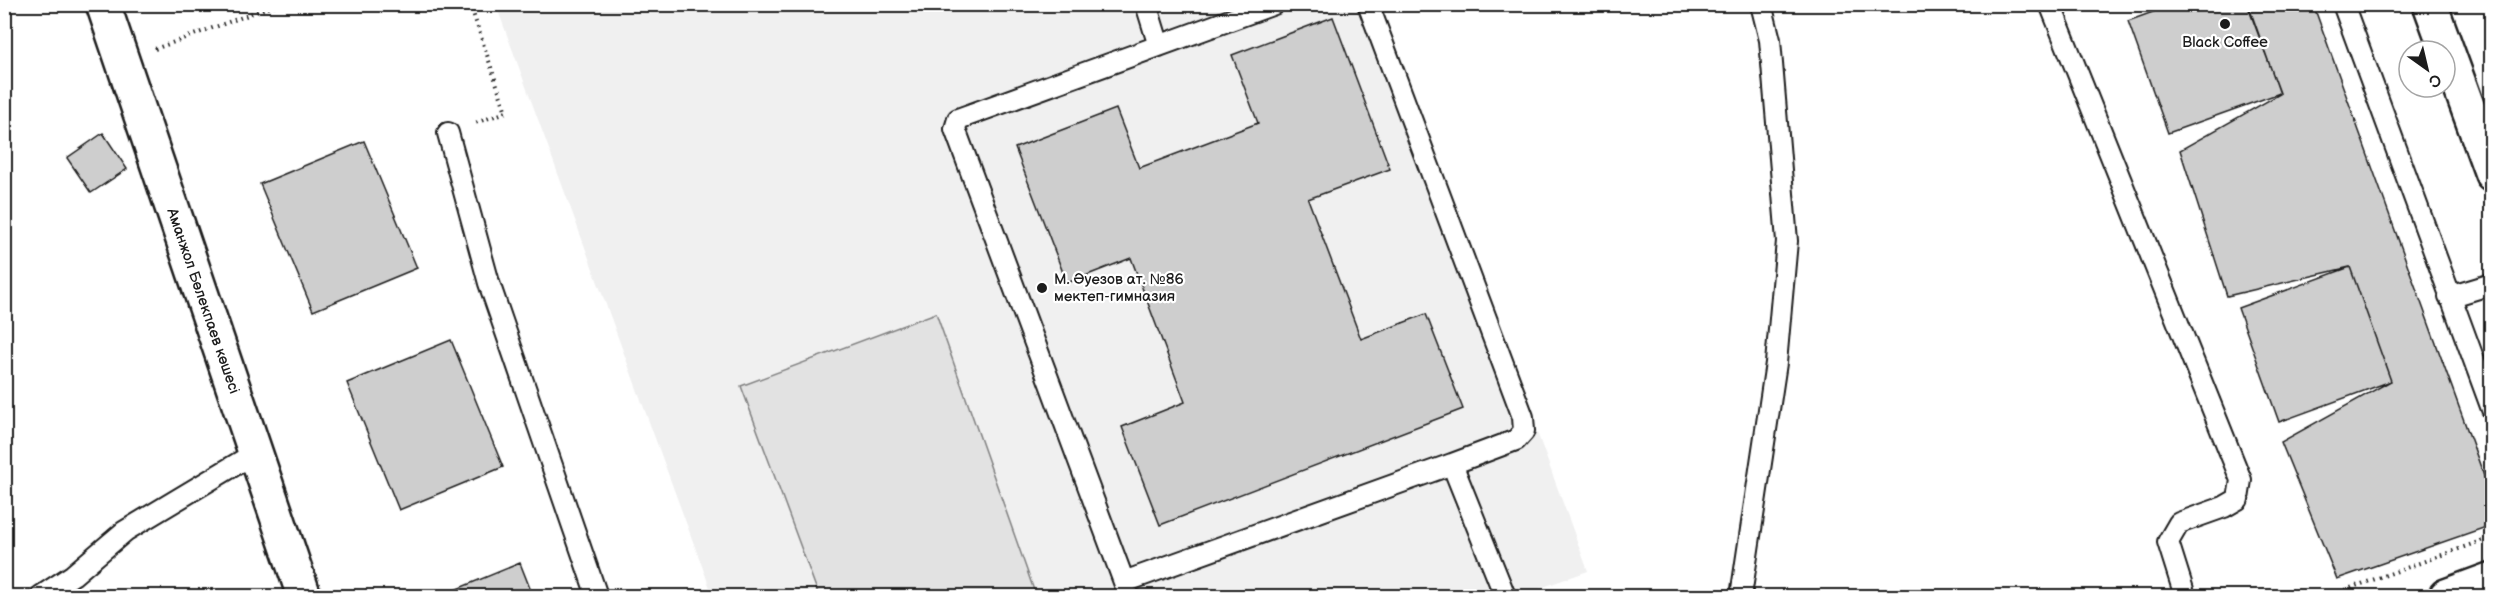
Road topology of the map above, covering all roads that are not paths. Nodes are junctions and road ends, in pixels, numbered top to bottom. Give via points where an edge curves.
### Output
1 (103, 4) edge
2 (1146, 4) edge
3 (1274, 4) edge
4 (1368, 4) edge
5 (1761, 4) edge
6 (2050, 4) edge
7 (2343, 4) edge
8 (2430, 4) edge
9 (1160, 46) junction
10 (448, 133) road end
11 (2492, 174) edge
12 (2492, 284) edge
13 (2449, 297) junction
14 (2492, 409) edge
15 (255, 453) junction
16 (1452, 464) junction
17 (2492, 579) edge
18 (1126, 590) edge
19 (41, 597) edge
20 (304, 597) edge
21 (597, 597) edge
22 (1505, 597) edge
23 (1741, 597) edge
24 (2185, 597) edge
25 (2446, 597) edge

1 - 15 street, Аманжол Бөлекпаев көшесі
2 - 9 lane
3 - 9 lane
4 - 16 lane via 1523,417 1524,431 1516,440
5 - 23 lane via 1770,40 1787,241 1776,363
6 - 24 lane via 2241,480 2238,500 2179,523 2168,542
7 - 13 lane
8 - 11 street
9 - 18 lane via 958,119 955,129
10 - 21 lane via 489,283
12 - 13 lane
13 - 14 lane
15 - 19 lane via 125,531
15 - 20 street, Аманжол Бөлекпаев көшесі
16 - 18 lane
16 - 22 lane
17 - 25 street

